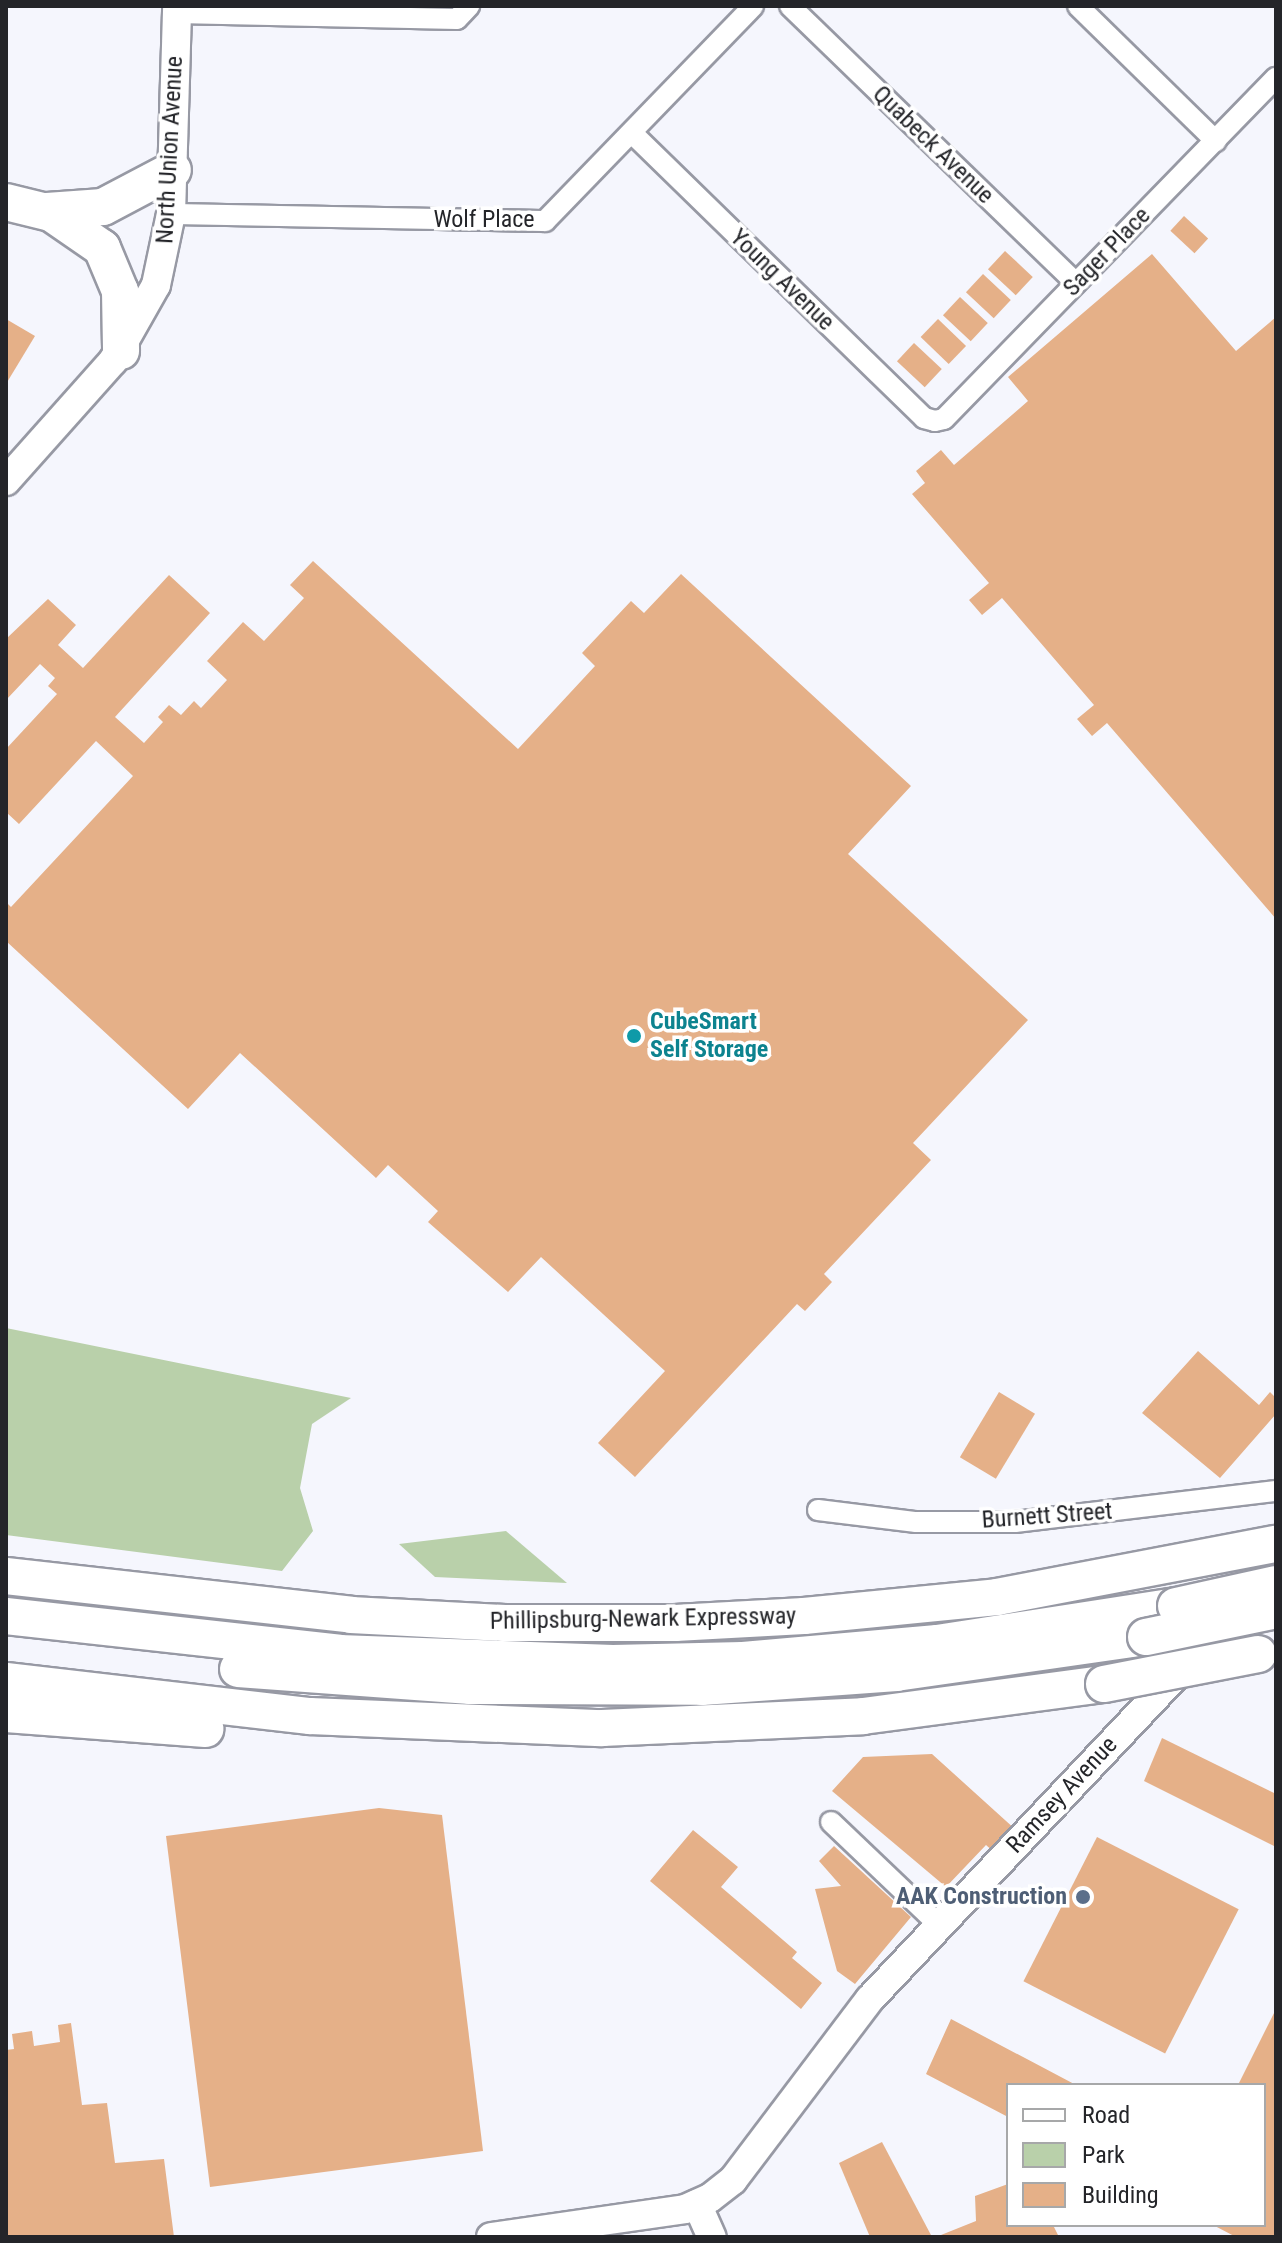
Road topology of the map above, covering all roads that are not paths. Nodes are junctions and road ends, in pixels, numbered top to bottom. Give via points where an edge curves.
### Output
1 (469, 6) edge
2 (753, 6) edge
3 (790, 6) edge
4 (1078, 6) edge
5 (176, 10) edge
6 (1276, 78) edge
7 (632, 133) junction
8 (1216, 141) junction
9 (173, 170) junction
10 (22, 205) edge
11 (171, 214) junction
12 (1076, 283) junction
13 (121, 351) junction
14 (935, 421) joint
15 (6, 481) edge
16 (1276, 1491) edge
17 (818, 1510) dead end
18 (1276, 1544) edge
19 (1276, 1570) edge
20 (6, 1576) edge
21 (1276, 1584) edge
22 (1276, 1610) edge
23 (6, 1616) edge
24 (6, 1641) edge
25 (1267, 1652) edge
26 (6, 1681) edge
27 (6, 1714) edge
28 (349, 1719) junction
29 (831, 1822) dead end
30 (939, 1925) junction
31 (697, 2204) junction
32 (491, 2237) edge
33 (712, 2237) edge

1 - 5 street via 457,19
2 - 7 street, Wolf Place
3 - 12 street, Quabeck Avenue
4 - 8 street
5 - 9 street, North Union Avenue
6 - 8 street, Sager Place
7 - 11 street, Wolf Place via 545,221
7 - 14 street, Young Avenue via 924,418
8 - 12 street, Sager Place
9 - 10 highway via 103,207 79,212
9 - 11 street, North Union Avenue
10 - 13 highway via 86,233 108,259 120,291
11 - 13 street, North Union Avenue via 156,285
12 - 14 street, Sager Place via 944,419
13 - 15 street, North Union Avenue
16 - 17 street, Burnett Street via 1015,1522 916,1522
18 - 20 highway, Phillipsburg-Newark Expressway via 1049,1589 869,1611 688,1622 505,1623 228,1604
19 - 30 street, Ramsey Avenue
21 - 23 highway, Phillipsburg-Newark Expressway, bridge via 1176,1606 871,1650 716,1661 522,1663 282,1648
22 - 24 highway, bridge via 1146,1637 832,1679 548,1689 316,1677
25 - 28 highway, bridge via 1104,1684 863,1716 580,1727
26 - 28 highway
27 - 28 highway via 278,1733
29 - 30 street
30 - 31 street, Ramsey Avenue via 858,2014 733,2180
31 - 32 street
31 - 33 street

